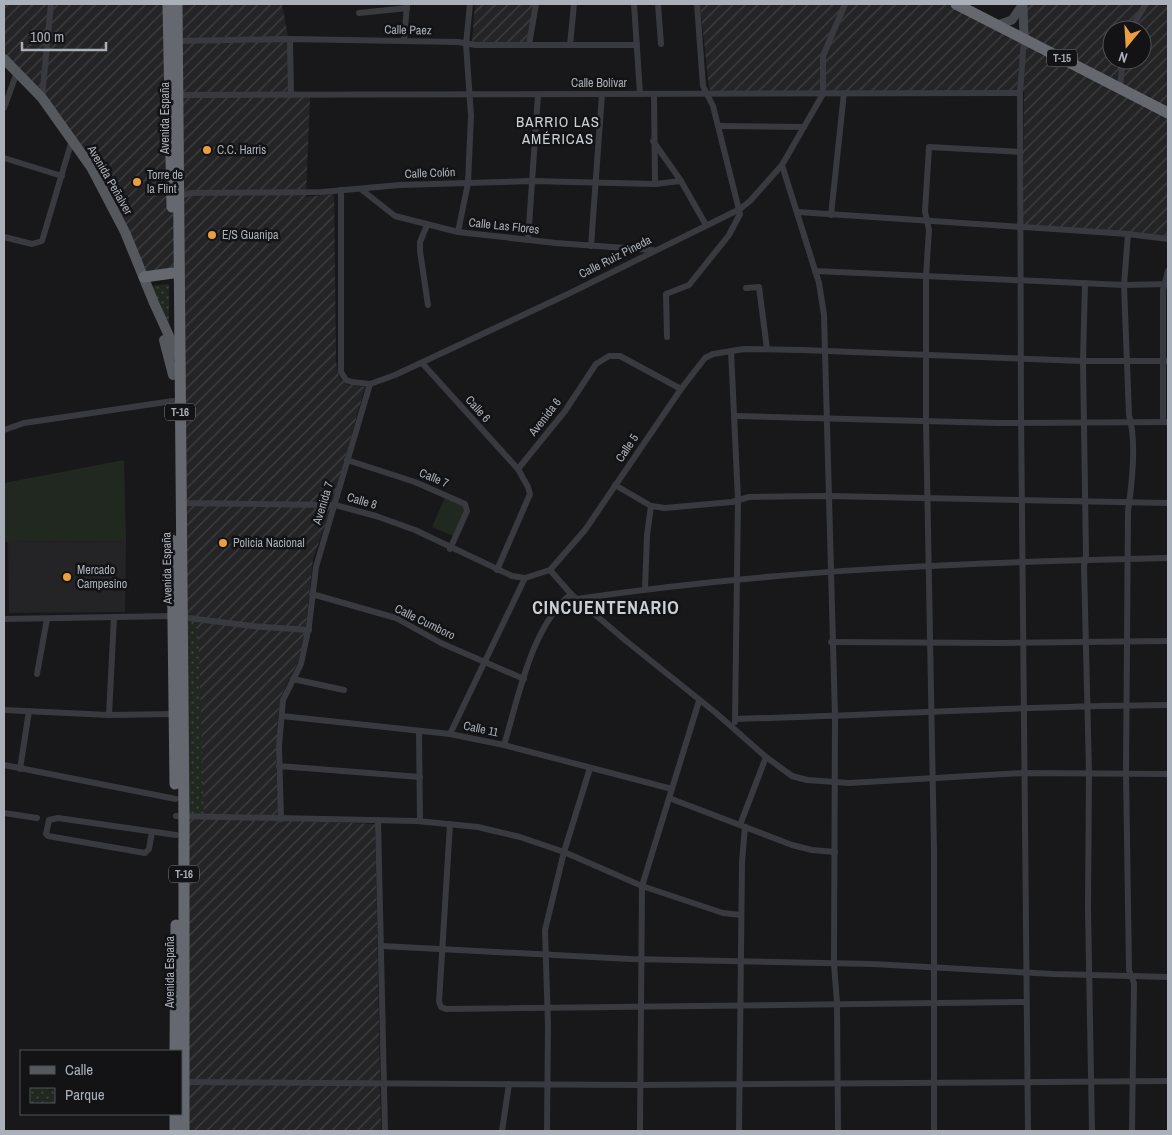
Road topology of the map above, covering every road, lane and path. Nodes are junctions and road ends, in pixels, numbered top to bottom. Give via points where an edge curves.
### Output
1 (51, 4) edge
2 (168, 4) edge
3 (177, 4) edge
4 (184, 4) edge
5 (470, 4) edge
6 (536, 4) edge
7 (574, 4) edge
8 (634, 4) edge
9 (658, 4) edge
10 (697, 4) edge
11 (845, 4) edge
12 (956, 4) edge
13 (1023, 4) edge
14 (407, 6) edge
15 (1143, 6) edge
16 (359, 14) dead end
17 (178, 16) junction
18 (1135, 20) edge
19 (997, 25) junction
20 (169, 34) junction
21 (1024, 38) junction
22 (290, 40) junction
23 (179, 41) junction
24 (404, 41) junction
25 (466, 44) junction
26 (661, 44) dead end
27 (529, 45) junction
28 (570, 45) junction
29 (637, 45) junction
30 (4, 59) edge
31 (1122, 70) edge
32 (17, 72) junction
33 (1120, 87) junction
34 (844, 93) junction
35 (1020, 93) junction
36 (602, 94) junction
37 (640, 94) junction
38 (823, 94) junction
39 (179, 95) junction
40 (469, 95) junction
41 (538, 95) junction
42 (654, 95) junction
43 (706, 95) junction
44 (291, 96) junction
45 (42, 98) junction
46 (4, 108) edge
47 (1168, 113) edge
48 (719, 126) junction
49 (804, 127) junction
50 (72, 140) junction
51 (653, 141) junction
52 (1020, 152) junction
53 (4, 158) edge
54 (782, 165) junction
55 (62, 176) junction
56 (531, 181) junction
57 (681, 181) junction
58 (596, 182) junction
59 (468, 183) junction
60 (654, 184) junction
61 (341, 190) junction
62 (362, 190) junction
63 (179, 196) junction
64 (740, 209) junction
65 (798, 212) junction
66 (831, 215) junction
67 (928, 222) junction
68 (427, 225) junction
69 (706, 225) junction
70 (1021, 228) junction
71 (458, 232) junction
72 (1128, 234) junction
73 (4, 237) edge
74 (1168, 238) edge
75 (528, 240) junction
76 (591, 246) junction
77 (655, 250) junction
78 (1168, 271) edge
79 (815, 272) junction
80 (173, 273) junction
81 (926, 276) junction
82 (144, 277) junction
83 (1021, 280) junction
84 (1085, 283) junction
85 (1166, 284) edge
86 (1124, 285) junction
87 (746, 288) dead end
88 (154, 303) junction
89 (428, 305) dead end
90 (667, 336) dead end
91 (173, 348) junction
92 (767, 349) junction
93 (826, 350) junction
94 (731, 351) junction
95 (926, 353) junction
96 (1021, 358) junction
97 (180, 360) junction
98 (1083, 361) junction
99 (1128, 361) junction
100 (1166, 361) edge
101 (422, 363) junction
102 (173, 375) junction
103 (370, 384) junction
104 (681, 389) junction
105 (173, 401) junction
106 (735, 416) junction
107 (827, 418) junction
108 (926, 421) junction
109 (1084, 422) junction
110 (1131, 422) junction
111 (1165, 422) edge
112 (1021, 423) junction
113 (4, 430) edge
114 (347, 460) junction
115 (518, 469) junction
116 (615, 485) junction
117 (827, 496) junction
118 (928, 498) junction
119 (738, 500) junction
120 (1022, 500) junction
121 (1085, 501) junction
122 (1129, 502) junction
123 (180, 503) junction
124 (1168, 503) edge
125 (336, 505) junction
126 (651, 506) junction
127 (450, 549) junction
128 (1168, 558) edge
129 (1127, 559) junction
130 (1085, 560) junction
131 (1023, 562) junction
132 (927, 564) junction
133 (497, 570) junction
134 (550, 570) junction
135 (830, 571) junction
136 (525, 578) junction
137 (738, 580) junction
138 (645, 589) junction
139 (312, 594) junction
140 (571, 594) junction
141 (578, 599) junction
142 (114, 617) junction
143 (177, 617) junction
144 (4, 619) edge
145 (47, 619) junction
146 (309, 630) junction
147 (1127, 640) junction
148 (1168, 640) edge
149 (1086, 641) junction
150 (832, 642) junction
151 (929, 643) junction
152 (1023, 643) junction
153 (485, 662) junction
154 (37, 674) dead end
155 (293, 679) junction
156 (524, 680) junction
157 (344, 690) dead end
158 (699, 701) junction
159 (1168, 705) edge
160 (1087, 706) junction
161 (1126, 706) junction
162 (1024, 707) junction
163 (4, 710) edge
164 (28, 711) junction
165 (930, 711) junction
166 (178, 714) junction
167 (109, 715) junction
168 (282, 716) junction
169 (835, 716) junction
170 (735, 719) junction
171 (419, 731) junction
172 (735, 731) junction
173 (450, 734) junction
174 (504, 745) junction
175 (766, 758) junction
176 (4, 765) edge
177 (279, 766) junction
178 (20, 768) junction
179 (590, 768) junction
180 (1089, 772) junction
181 (1024, 773) junction
182 (1126, 773) junction
183 (1168, 774) edge
184 (420, 778) junction
185 (932, 778) junction
186 (836, 783) junction
187 (672, 790) junction
188 (669, 798) junction
189 (176, 799) junction
190 (4, 813) edge
191 (180, 816) junction
192 (37, 818) dead end
193 (280, 819) junction
194 (378, 820) junction
195 (420, 821) junction
196 (450, 824) junction
197 (742, 826) junction
198 (152, 832) junction
199 (176, 835) junction
200 (564, 852) junction
201 (835, 852) junction
202 (642, 886) junction
203 (742, 915) junction
204 (382, 946) junction
205 (443, 948) junction
206 (546, 955) junction
207 (641, 959) junction
208 (741, 962) junction
209 (834, 964) junction
210 (934, 968) junction
211 (1026, 972) junction
212 (1090, 975) junction
213 (1132, 976) junction
214 (1168, 977) edge
215 (934, 1002) junction
216 (1026, 1002) junction
217 (837, 1003) junction
218 (740, 1004) junction
219 (548, 1006) junction
220 (641, 1007) junction
221 (175, 1050) edge
222 (1168, 1081) edge
223 (183, 1082) junction
224 (934, 1082) junction
225 (1027, 1082) junction
226 (1092, 1082) junction
227 (1134, 1082) junction
228 (548, 1083) junction
229 (837, 1083) junction
230 (384, 1084) junction
231 (509, 1084) junction
232 (740, 1084) junction
233 (640, 1085) junction
234 (175, 1115) edge
235 (175, 1131) edge
236 (184, 1131) edge
237 (385, 1131) edge
238 (502, 1131) edge
239 (547, 1131) edge
240 (640, 1131) edge
241 (739, 1131) edge
242 (838, 1131) edge
243 (934, 1131) edge
244 (1028, 1131) edge
245 (1092, 1131) edge
246 (1132, 1131) edge

1 - 45 street
2 - 20 highway, Avenida España / T-16
3 - 17 highway, Avenida España / T-16
4 - 17 highway
5 - 25 street
6 - 27 street
7 - 28 street
8 - 29 street
9 - 26 street
10 - 43 street
11 - 38 street via 823,56
12 - 19 highway, T-15
13 - 19 main road via 1012,20
13 - 21 main road
14 - 16 street
14 - 24 street
15 - 18 street
17 - 20 highway, T-16
17 - 23 highway, Avenida España / T-16
19 - 21 highway, T-15
20 - 80 highway, Avenida España / T-16
21 - 33 highway, T-15
21 - 35 street
22 - 23 street, Calle Paez
22 - 24 street, Calle Paez
22 - 44 street
23 - 39 highway, Avenida España / T-16
24 - 25 street, Calle Paez
25 - 27 street, Calle Paez
25 - 40 street
27 - 28 street, Calle Paez
28 - 29 street, Calle Paez
29 - 37 street
30 - 32 main road, Avenida Peñalver
31 - 33 street
32 - 45 main road, Avenida Peñalver
32 - 46 street
33 - 47 highway, T-15
34 - 35 street, Calle Bolívar
34 - 38 street, Calle Bolívar
34 - 66 street
35 - 52 street
36 - 37 street, Calle Bolívar
36 - 41 street, Calle Bolívar
36 - 58 street
37 - 42 street, Calle Bolívar
38 - 43 street, Calle Bolívar
38 - 49 street, Calle Ruiz Pineda
39 - 44 street, Calle Bolívar
39 - 63 highway, Avenida España / T-16
40 - 41 street, Calle Bolívar
40 - 44 street, Calle Bolívar
40 - 59 street
41 - 56 street
42 - 43 street, Calle Bolívar
42 - 51 street
43 - 48 street
45 - 50 main road, Avenida Peñalver
48 - 49 street
48 - 64 street
49 - 54 street, Calle Ruiz Pineda
50 - 55 street
50 - 82 main road, Avenida Peñalver via 126,232
51 - 57 street
51 - 60 street
52 - 67 street via 928,147 925,212
52 - 70 street
53 - 55 street
54 - 64 street, Calle Ruiz Pineda
54 - 65 street
55 - 73 street via 42,241 32,244
56 - 58 street, Calle Colón
56 - 59 street, Calle Colón
56 - 75 street
57 - 60 street, Calle Colón
57 - 69 street
58 - 60 street, Calle Colón
58 - 76 street
59 - 62 street, Calle Colón
59 - 71 street
61 - 62 street, Calle Colón
61 - 63 street, Calle Colón via 191,193
61 - 103 street via 341,372 346,380
62 - 68 street, Calle Las Flores via 395,216
63 - 97 highway, Avenida España / T-16
64 - 69 street, Calle Ruiz Pineda
64 - 90 street via 732,230 689,285 666,294
65 - 66 street
65 - 79 street
66 - 67 street
67 - 70 street
67 - 81 street
68 - 71 street, Calle Las Flores
68 - 89 street via 420,251
69 - 77 street, Calle Ruiz Pineda
70 - 72 street
70 - 83 street
71 - 75 street, Calle Las Flores
72 - 74 street
72 - 86 street
75 - 76 street, Calle Las Flores
76 - 77 street, Calle Las Flores
77 - 101 street, Calle Ruiz Pineda
78 - 85 street
79 - 81 street
79 - 93 street via 824,315
80 - 82 highway
80 - 91 highway, Avenida España / T-16
81 - 83 street
81 - 95 street
82 - 88 main road, Avenida Peñalver
83 - 84 street
83 - 96 street
84 - 86 street
84 - 98 street
85 - 86 street
85 - 100 street
86 - 99 street
87 - 92 street via 759,286
88 - 91 main road
88 - 102 main road, T-16
91 - 97 main road
91 - 102 highway, Avenida España / T-16
92 - 93 street, Calle 5
92 - 94 street, Calle 5
93 - 95 street, Calle 5
93 - 107 street
94 - 104 street, Calle 5 via 706,358
94 - 106 street
95 - 96 street, Calle 5
95 - 108 street
96 - 98 street, Calle 5
96 - 112 street
97 - 123 highway, Avenida España / T-16
98 - 99 street, Calle 5
98 - 109 street
99 - 100 street, Calle 5
99 - 110 street
100 - 111 street
101 - 103 street, Calle Ruiz Pineda
101 - 115 street, Calle 6
102 - 105 highway, Avenida España / T-16
103 - 114 street, Avenida 7
104 - 115 street, Avenida 6 via 620,356 602,359
104 - 116 street, Calle 5
105 - 113 street via 24,423
105 - 143 highway, Avenida España / T-16
106 - 107 street
106 - 119 street
107 - 108 street
107 - 117 street
108 - 112 street
108 - 118 street
109 - 110 street
109 - 112 street
109 - 121 street
110 - 111 street
110 - 122 street
112 - 120 street
114 - 125 street, Avenida 7
114 - 127 street, Calle 7 via 414,482 466,504 467,510
115 - 133 street via 530,494
116 - 126 street
116 - 134 street, Calle 5 via 584,530
117 - 118 street
117 - 119 street via 749,497
117 - 135 street
118 - 120 street
118 - 132 street
119 - 126 street via 683,508
119 - 137 street
120 - 121 street
120 - 131 street
121 - 122 street
121 - 130 street
122 - 124 street
122 - 129 street
123 - 125 street, Calle 8
123 - 143 highway, Avenida España / T-16
125 - 127 street, Calle 8 via 414,530
125 - 139 street, Avenida 7 via 320,549
126 - 138 street
127 - 133 street, Calle 8
128 - 129 street
129 - 130 street
129 - 147 street
130 - 131 street
130 - 149 street
131 - 132 street
131 - 152 street
132 - 135 street
132 - 151 street
133 - 136 street, Calle 8
134 - 136 street
134 - 140 street
135 - 137 street
135 - 150 street
136 - 153 street
137 - 138 street
137 - 170 street
138 - 141 street
139 - 146 street, Avenida 7
139 - 153 street, Calle Cumboro via 396,618
140 - 141 street
140 - 156 street via 548,621
141 - 158 street
142 - 143 street
142 - 145 street
142 - 167 street
143 - 146 street
143 - 166 highway, Avenida España / T-16
144 - 145 street
145 - 154 street
146 - 155 street, Avenida 7 via 301,664
147 - 148 street
147 - 149 street
147 - 161 street
149 - 152 street
149 - 160 street
150 - 151 street
150 - 169 street
151 - 152 street
151 - 165 street
152 - 162 street
153 - 156 street, Calle Cumboro
153 - 173 street
155 - 157 street
155 - 168 street, Avenida 7 via 284,700
156 - 174 street
158 - 172 street
158 - 187 street
159 - 161 street
160 - 161 street
160 - 162 street
160 - 180 street
161 - 182 street
162 - 165 street
162 - 181 street
163 - 164 street
164 - 167 street
164 - 178 street
165 - 169 street
165 - 185 street
166 - 167 street
166 - 189 highway, Avenida España / T-16
166 - 191 highway, Avenida España / T-16
168 - 171 street, Calle 11
168 - 177 street, Avenida 7
169 - 170 street
169 - 186 street
170 - 172 street
171 - 173 street, Calle 11
171 - 184 street
172 - 175 street
173 - 174 street, Calle 11
174 - 179 street, Calle 11
175 - 186 street via 792,776
175 - 197 street
176 - 178 street
177 - 184 street
177 - 193 street, Avenida 7
178 - 189 street
179 - 187 street, Calle 11
179 - 200 street
180 - 181 street
180 - 182 street
180 - 212 street
181 - 185 street
181 - 211 street
182 - 183 street
182 - 213 street via 1129,970
184 - 195 street
185 - 186 street
185 - 210 street
186 - 201 street
187 - 188 street
188 - 197 street
188 - 202 street
189 - 191 highway, Avenida España / T-16
190 - 192 street
191 - 193 street
191 - 199 highway, Avenida España / T-16
191 - 223 highway, Avenida España / T-16
193 - 194 street
194 - 195 street
194 - 204 street
195 - 196 street
196 - 200 street via 520,837
196 - 205 street
197 - 201 street via 792,845
197 - 203 street
198 - 198 street via 58,818 49,820 46,834 145,852 149,849
198 - 199 street
199 - 221 highway, Avenida España / T-16
200 - 202 street
200 - 206 street via 544,930
201 - 209 street
202 - 203 street via 723,913
202 - 207 street
203 - 208 street
204 - 205 street
204 - 230 street
205 - 206 street
205 - 219 street via 441,1007
206 - 207 street
206 - 219 street
207 - 208 street
207 - 220 street
208 - 209 street
208 - 218 street
209 - 210 street
209 - 217 street
210 - 211 street
210 - 215 street
211 - 212 street
211 - 216 street
212 - 213 street
212 - 226 street
213 - 214 street
213 - 227 street
215 - 216 street
215 - 217 street
215 - 224 street
216 - 225 street
217 - 218 street
217 - 229 street
218 - 220 street
218 - 232 street
219 - 220 street
219 - 228 street
220 - 233 street
222 - 227 street
223 - 230 street
223 - 236 highway, Avenida España / T-16
224 - 225 street
224 - 229 street
224 - 243 street
225 - 226 street
225 - 244 street
226 - 227 street
226 - 245 street
227 - 246 street
228 - 231 street
228 - 233 street
228 - 239 street
229 - 232 street
229 - 242 street
230 - 231 street
230 - 237 street
231 - 238 street
232 - 233 street
232 - 241 street
233 - 240 street
234 - 235 highway

